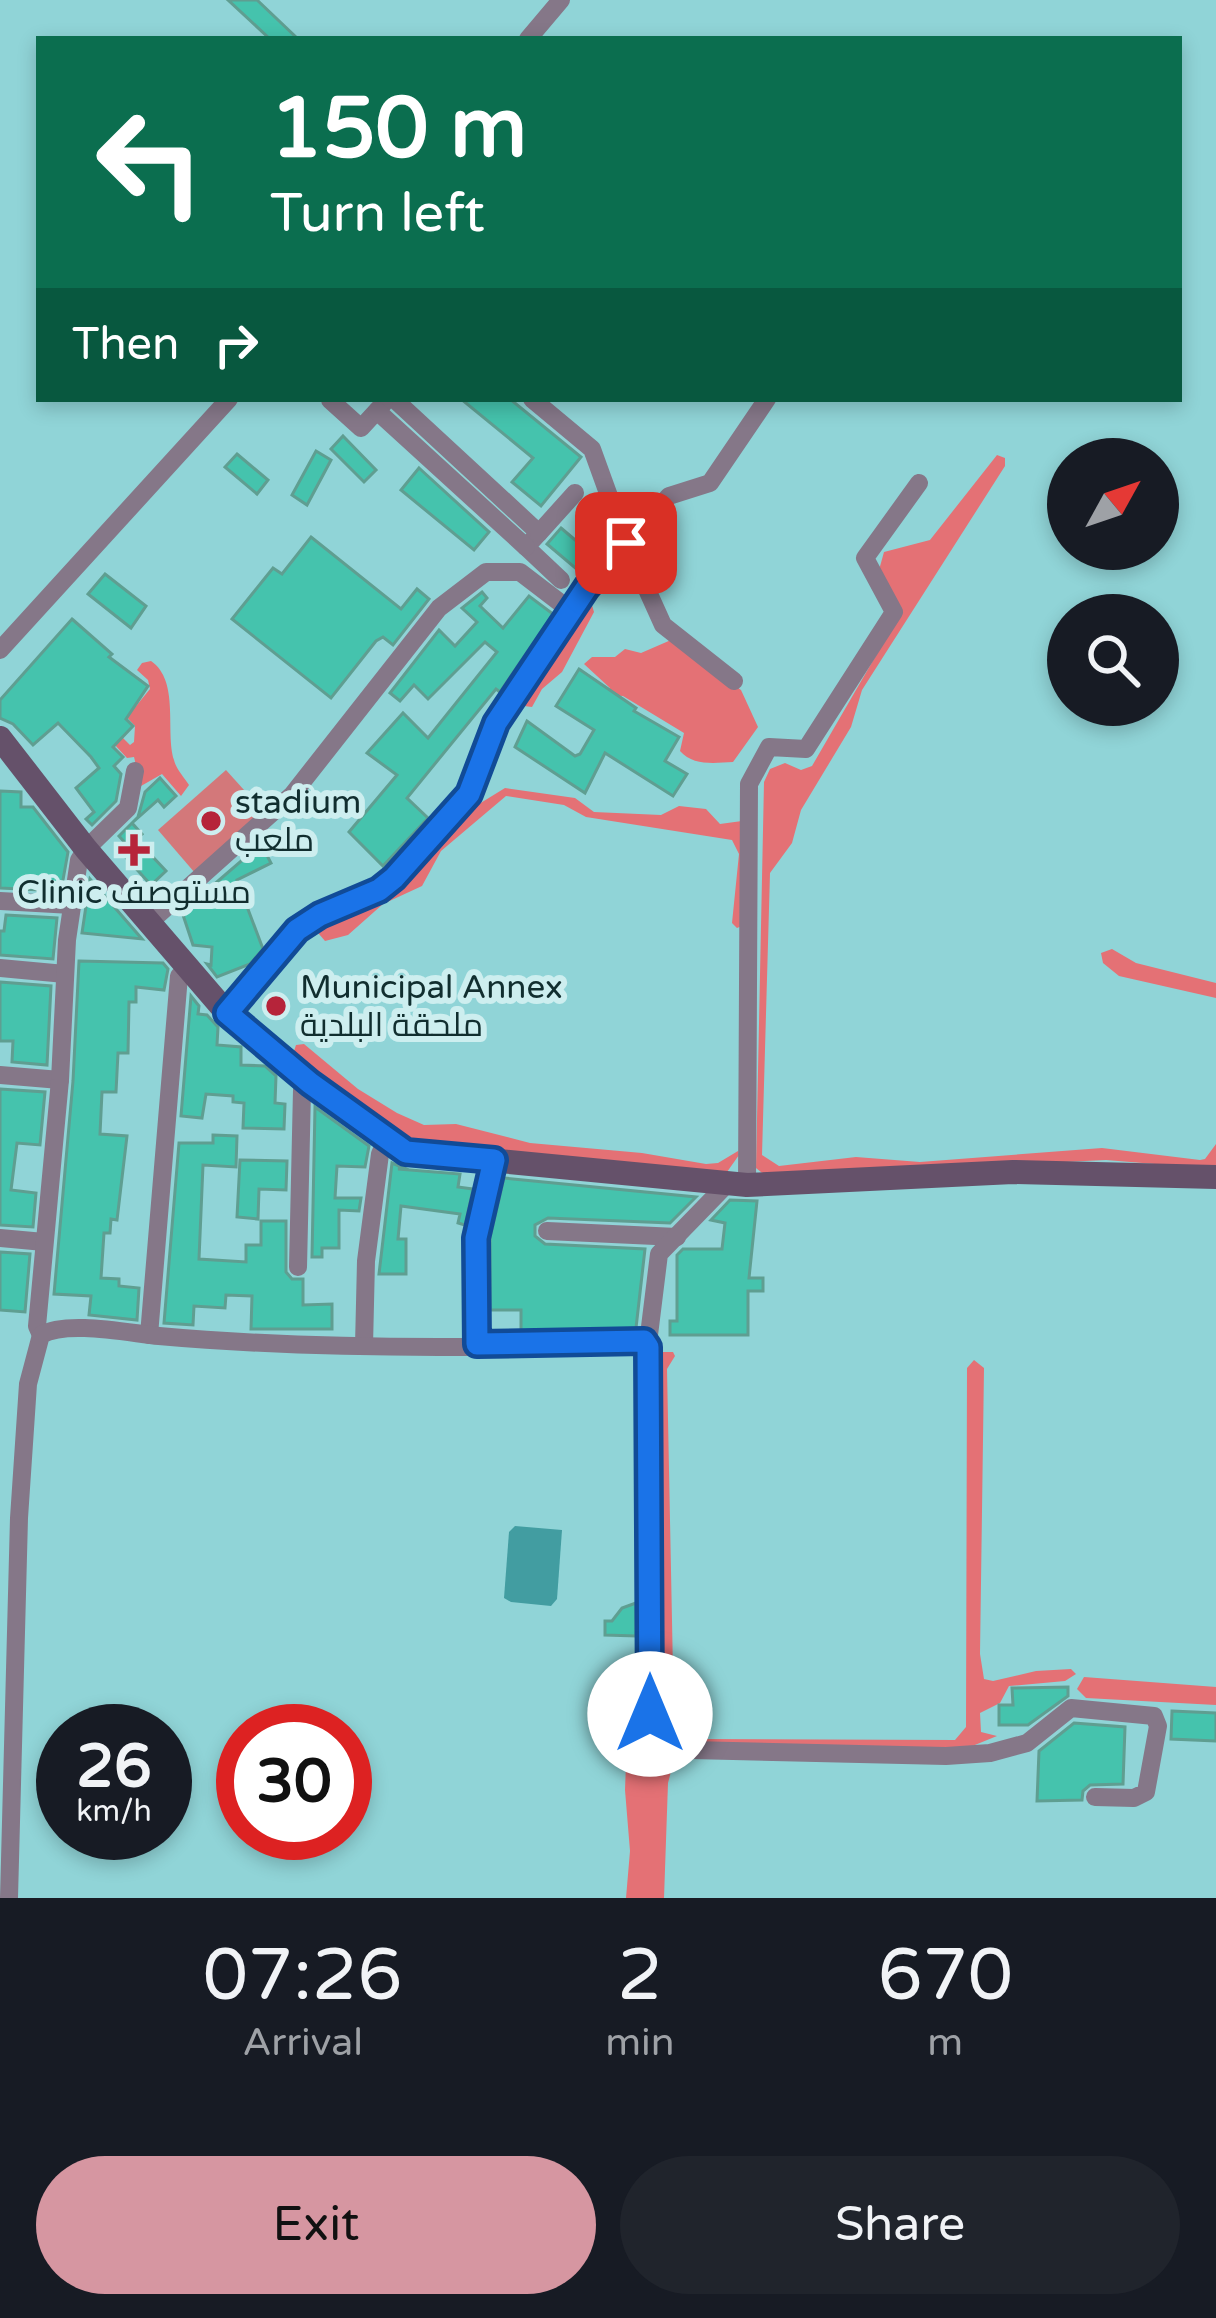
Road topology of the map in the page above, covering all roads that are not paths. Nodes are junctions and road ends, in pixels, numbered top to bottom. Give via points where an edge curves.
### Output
1 (561, 0) edge
2 (531, 36) edge
3 (226, 402) edge
4 (332, 402) edge
5 (536, 402) edge
6 (765, 402) edge
7 (386, 403) edge
8 (919, 483) dead end
9 (575, 494) dead end
10 (532, 540) junction
11 (626, 543) junction
12 (561, 580) dead end
13 (571, 611) junction
14 (0, 650) edge
15 (734, 681) dead end
16 (0, 738) edge
17 (135, 771) dead end
18 (86, 849) junction
19 (0, 901) edge
20 (72, 905) junction
21 (147, 917) junction
22 (188, 967) junction
23 (0, 968) edge
24 (65, 974) junction
25 (227, 1013) junction
26 (0, 1075) edge
27 (60, 1080) junction
28 (308, 1080) junction
29 (387, 1138) junction
30 (494, 1160) junction
31 (1216, 1177) edge
32 (738, 1184) junction
33 (547, 1231) dead end
34 (0, 1238) edge
35 (44, 1242) junction
36 (666, 1242) junction
37 (298, 1267) dead end
38 (41, 1335) junction
39 (149, 1335) junction
40 (644, 1341) junction
41 (477, 1344) junction
42 (364, 1346) junction
43 (1095, 1798) dead end
44 (9, 1898) edge

1 - 2 street
3 - 14 street
4 - 7 street via 361,428
5 - 11 street via 592,449
6 - 11 street via 710,483 669,496
7 - 10 street
8 - 32 street via 865,557 894,612 806,749 769,747 749,784
9 - 10 street
10 - 12 street
11 - 13 street
11 - 15 street via 663,625
13 - 21 street via 520,572 485,572 439,608 292,795 194,882 187,874
13 - 25 street via 496,723 469,794 379,890 297,930
16 - 18 street
17 - 18 street via 128,808
18 - 20 street
18 - 21 street
19 - 20 street
20 - 24 street
21 - 22 street
22 - 25 street
22 - 39 street via 179,976
23 - 24 street
24 - 27 street
25 - 28 street
26 - 27 street
27 - 35 street
28 - 29 street
28 - 37 street
29 - 30 street via 406,1152
29 - 42 street via 366,1261
30 - 32 street
30 - 41 street via 476,1238
31 - 32 street via 1013,1172
32 - 36 street
33 - 36 street
34 - 35 street
35 - 38 street
36 - 40 street
38 - 39 street via 63,1328
38 - 44 street via 28,1384 19,1519
39 - 42 street
40 - 41 street
40 - 43 street via 650,1714 661,1736 691,1750 946,1756 1027,1743 1071,1708 1154,1716 1146,1792
41 - 42 street

